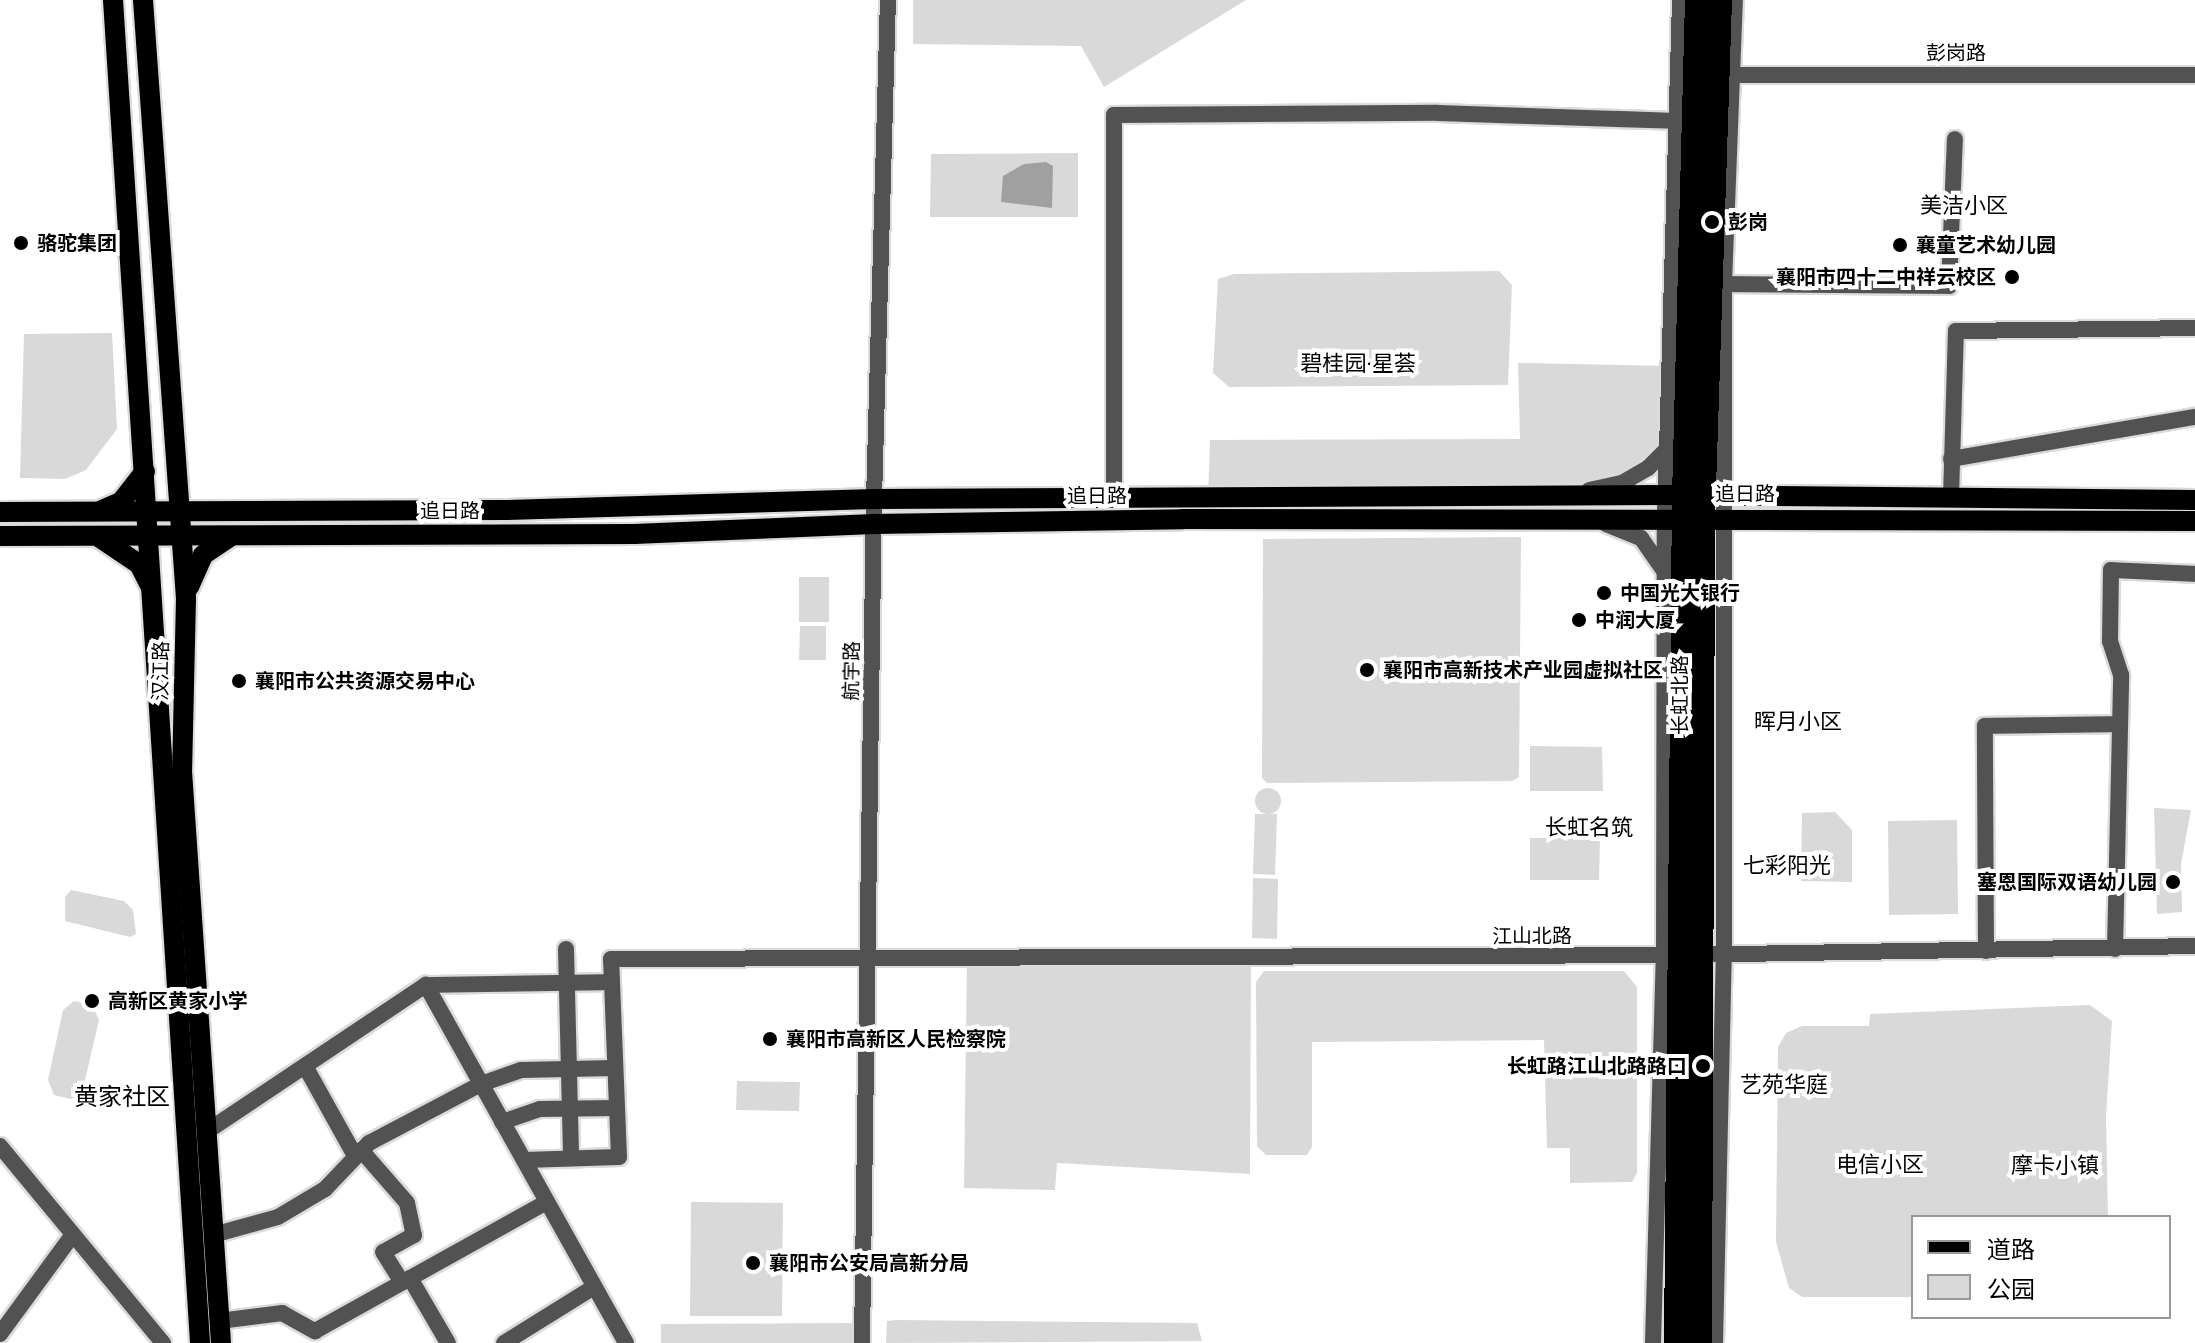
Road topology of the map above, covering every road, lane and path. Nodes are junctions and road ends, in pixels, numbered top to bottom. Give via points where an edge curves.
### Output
1 (113, 0) edge
2 (143, 0) edge
3 (888, 0) edge
4 (1680, 0) edge
5 (1697, 0) edge
6 (1720, 0) edge
7 (1735, 0) edge
8 (1725, 75) junction
9 (2195, 75) edge
10 (1684, 121) junction
11 (1955, 139) dead end
12 (1724, 284) junction
13 (2195, 328) edge
14 (1687, 389) junction
15 (2195, 417) edge
16 (1666, 450) junction
17 (1951, 459) junction
18 (177, 470) junction
19 (145, 471) junction
20 (1563, 496) junction
21 (1951, 497) junction
22 (1114, 498) junction
23 (874, 499) junction
24 (2195, 500) edge
25 (1694, 507) junction
26 (0, 512) edge
27 (96, 512) junction
28 (148, 512) junction
29 (180, 512) junction
30 (227, 512) junction
31 (1568, 518) junction
32 (2195, 521) edge
33 (874, 524) junction
34 (0, 536) edge
35 (96, 536) junction
36 (150, 536) junction
37 (182, 536) junction
38 (231, 536) junction
39 (1665, 572) junction
40 (2195, 574) edge
41 (154, 594) junction
42 (186, 598) junction
43 (1683, 608) junction
44 (2120, 724) junction
45 (2195, 946) edge
46 (566, 949) dead end
47 (2115, 949) junction
48 (1986, 951) junction
49 (1693, 955) junction
50 (869, 958) junction
51 (567, 982) junction
52 (612, 982) junction
53 (426, 985) junction
54 (305, 1066) junction
55 (615, 1068) junction
56 (569, 1069) junction
57 (481, 1084) junction
58 (571, 1108) junction
59 (617, 1108) junction
60 (502, 1122) junction
61 (206, 1132) junction
62 (0, 1146) edge
63 (358, 1153) junction
64 (571, 1158) junction
65 (524, 1160) junction
66 (547, 1202) junction
67 (213, 1235) junction
68 (71, 1237) junction
69 (406, 1280) junction
70 (594, 1287) junction
71 (219, 1321) junction
72 (0, 1334) edge
73 (623, 1338) edge
74 (163, 1343) edge
75 (200, 1343) edge
76 (221, 1343) edge
77 (448, 1343) edge
78 (504, 1343) edge
79 (605, 1343) edge
80 (862, 1343) edge
81 (1653, 1343) edge
82 (1676, 1343) edge
83 (1700, 1343) edge
84 (1715, 1343) edge

1 - 19 main road, 汉江路
2 - 18 main road, 汉江路
3 - 23 street, 航宇路
4 - 10 street
5 - 10 highway, 长虹北路
6 - 8 highway, 长虹北路
7 - 8 street
8 - 9 street, 彭岗路
8 - 12 street
8 - 25 highway, 长虹北路
10 - 14 highway, 长虹北路
10 - 16 street
10 - 22 street via 1438,113 1114,115
11 - 12 street via 1949,286
12 - 25 street
13 - 17 street via 1956,331
14 - 16 street
14 - 25 highway, 长虹北路
15 - 17 street
16 - 20 street via 1622,483
16 - 25 street
17 - 21 street
18 - 29 main road, 汉江路
18 - 30 main road via 202,503
19 - 27 main road via 121,502
19 - 28 main road, 汉江路
20 - 22 main road, 追日路
20 - 25 main road, 追日路
21 - 24 main road, 追日路
21 - 25 main road, 追日路
22 - 23 main road, 追日路
23 - 30 main road, 追日路
23 - 33 street, 航宇路
25 - 31 main road, 追日路
25 - 32 main road, 追日路
25 - 39 street
25 - 43 highway, 长虹北路
25 - 49 highway, 长虹北路
26 - 27 main road, 追日路
27 - 28 main road, 追日路
28 - 29 main road, 追日路
28 - 36 main road, 汉江路
29 - 30 main road, 追日路
29 - 37 main road, 汉江路
31 - 33 main road, 追日路
31 - 39 street via 1618,526 1641,538
33 - 38 main road, 追日路 via 634,534
33 - 50 street, 航宇路
34 - 35 main road, 追日路
35 - 36 main road, 追日路
35 - 41 main road via 139,564
36 - 37 main road, 追日路
36 - 41 main road, 汉江路
37 - 38 main road, 追日路
37 - 42 main road, 汉江路
38 - 42 main road via 203,555 192,570
39 - 43 street
39 - 49 street
40 - 44 street via 2111,570 2110,641 2121,675
41 - 75 main road, 汉江路
42 - 61 main road, 汉江路 via 182,771
43 - 49 highway, 长虹北路
44 - 47 street
44 - 48 street via 1985,726
45 - 47 street, 江山北路
46 - 51 street
47 - 48 street, 江山北路
48 - 49 street, 江山北路
49 - 50 street, 江山北路
49 - 81 street
49 - 82 highway, 长虹北路
49 - 83 highway, 长虹北路
49 - 84 street
50 - 52 street, 江山北路 via 611,959
50 - 80 street, 航宇路
51 - 52 street
51 - 53 street
51 - 56 street
52 - 55 street
53 - 54 street
53 - 57 street
54 - 61 street
54 - 63 street
55 - 56 street
55 - 59 street
56 - 57 street via 521,1070
56 - 58 street
57 - 60 street
57 - 63 street
58 - 59 street
58 - 60 street via 540,1109
58 - 64 street
59 - 64 street via 619,1157
60 - 65 street
61 - 67 main road, 汉江路
62 - 68 street
63 - 67 street via 325,1189 278,1217
63 - 69 street via 407,1203 414,1235 383,1252
64 - 65 street
65 - 66 street
66 - 69 street
66 - 70 street
67 - 71 main road, 汉江路
68 - 72 street
68 - 74 street
69 - 71 street via 315,1331 282,1313
69 - 77 street
70 - 73 street
70 - 78 street
71 - 76 main road, 汉江路
73 - 79 street

